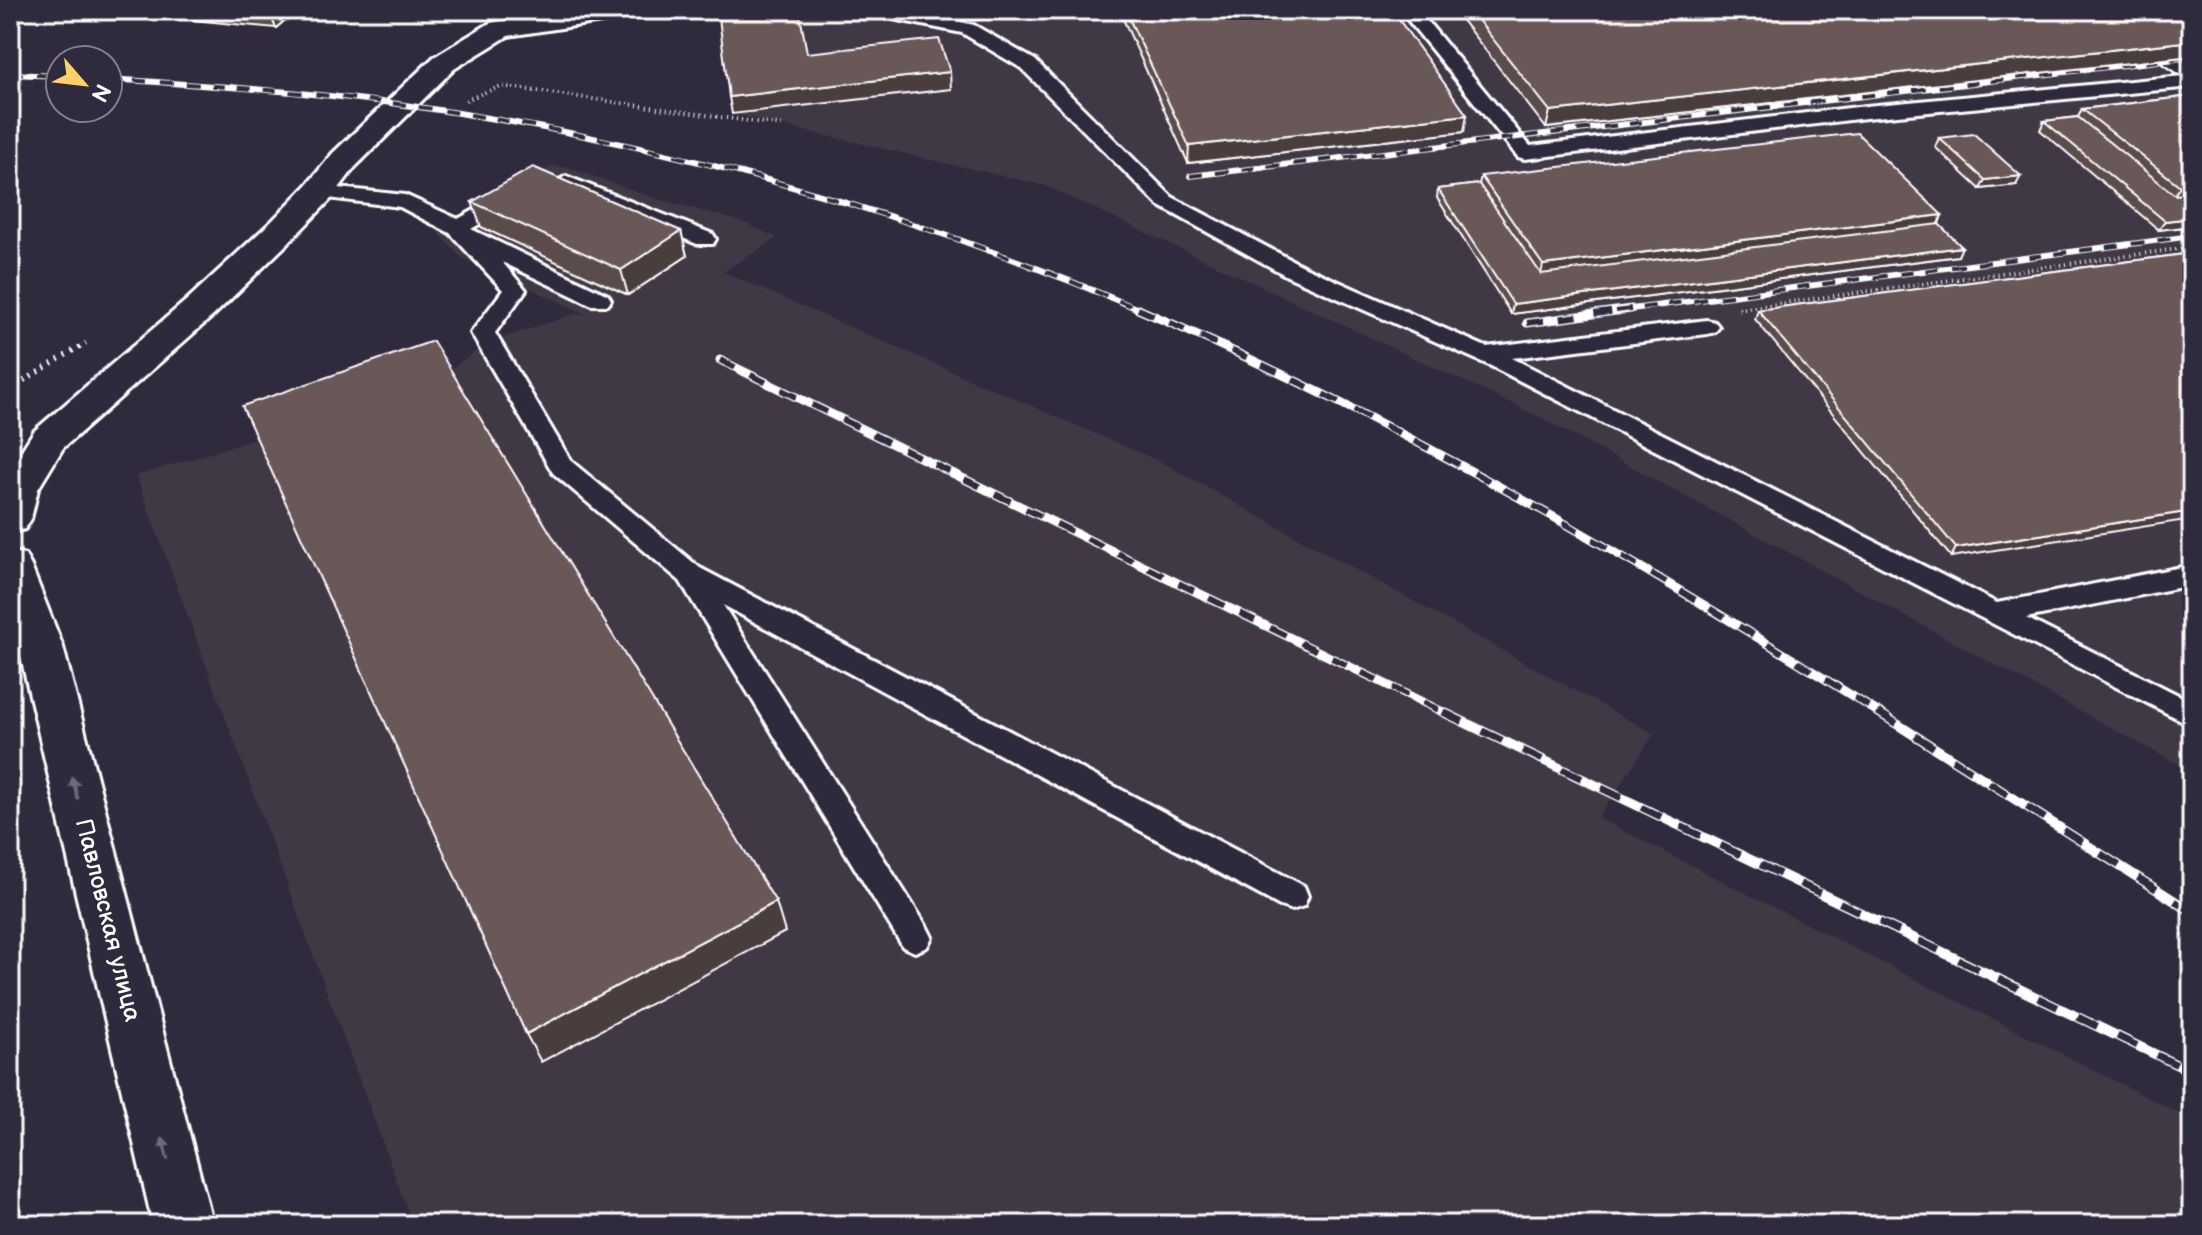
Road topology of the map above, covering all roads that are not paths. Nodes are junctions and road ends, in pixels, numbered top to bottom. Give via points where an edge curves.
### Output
1 (628, 10) edge
2 (873, 10) edge
3 (1002, 10) edge
4 (1409, 10) edge
5 (2094, 10) edge
6 (921, 18) junction
7 (2192, 74) edge
8 (2192, 81) edge
9 (1848, 98) edge
10 (1866, 112) junction
11 (319, 192) junction
12 (463, 233) junction
13 (705, 239) dead end
14 (600, 300) dead end
15 (1707, 327) road end
16 (1484, 354) junction
17 (48, 440) junction
18 (10, 452) edge
19 (10, 519) edge
20 (10, 566) edge
21 (690, 574) junction
22 (2192, 575) edge
23 (1994, 614) junction
24 (25, 641) edge
25 (2192, 715) edge
26 (1292, 896) dead end
27 (915, 937) dead end
28 (183, 1225) edge

1 - 11 street via 500,29 444,63 344,160
2 - 6 lane
3 - 6 lane
4 - 10 lane via 1525,153
5 - 7 lane
6 - 16 lane via 968,29 1028,64 1165,201 1295,271
8 - 10 lane
9 - 10 lane
11 - 12 lane via 405,201
11 - 17 street via 201,307
12 - 13 lane via 539,183 570,183
12 - 14 lane
12 - 21 lane via 515,290 483,333 562,467
15 - 16 lane
16 - 23 lane
17 - 18 street
17 - 19 street via 18,489
20 - 24 street, Павловская улица
21 - 26 lane
21 - 27 lane
22 - 23 lane
23 - 25 lane
28 -> 24 street, Павловская улица

